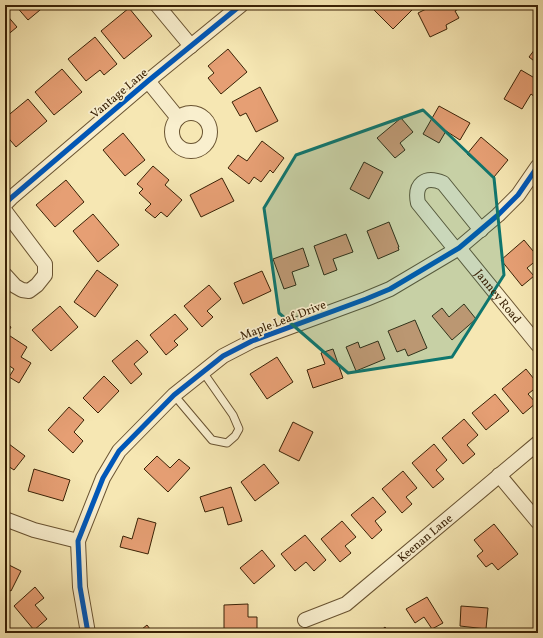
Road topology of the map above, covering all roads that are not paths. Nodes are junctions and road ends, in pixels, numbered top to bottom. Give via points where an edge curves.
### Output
1 (157, 5) edge
2 (241, 5) edge
3 (191, 46) junction
4 (148, 82) junction
5 (178, 118) dead end
6 (538, 166) edge
7 (8, 201) edge
8 (5, 211) edge
9 (481, 230) junction
10 (457, 249) junction
11 (5, 275) edge
12 (538, 345) edge
13 (203, 372) junction
14 (174, 395) junction
15 (538, 443) edge
16 (499, 475) junction
17 (5, 519) edge
18 (538, 522) edge
19 (78, 541) junction
20 (305, 620) dead end
21 (88, 633) edge

1 - 3 street
2 - 3 street, Vantage Lane
3 - 4 street, Vantage Lane
4 - 5 street
4 - 7 street, Vantage Lane
6 - 9 street, Maple Leaf Drive via 518,194
8 - 11 street via 46,264 45,275 29,291 15,286
9 - 10 street, Maple Leaf Drive
9 - 10 street, Janney Road via 443,183 435,180 422,183 417,189 418,203
10 - 12 street, Janney Road
10 - 13 street, Maple Leaf Drive via 390,289 252,341 223,356
13 - 14 street, Maple Leaf Drive
13 - 14 lane via 233,415 239,429 227,443 212,440
14 - 19 street, Maple Leaf Drive via 119,451 103,478
15 - 16 street, Keenan Lane
16 - 18 street
16 - 20 street, Keenan Lane via 346,604
17 - 19 street via 34,530
19 - 21 street, Maple Leaf Drive via 80,587

